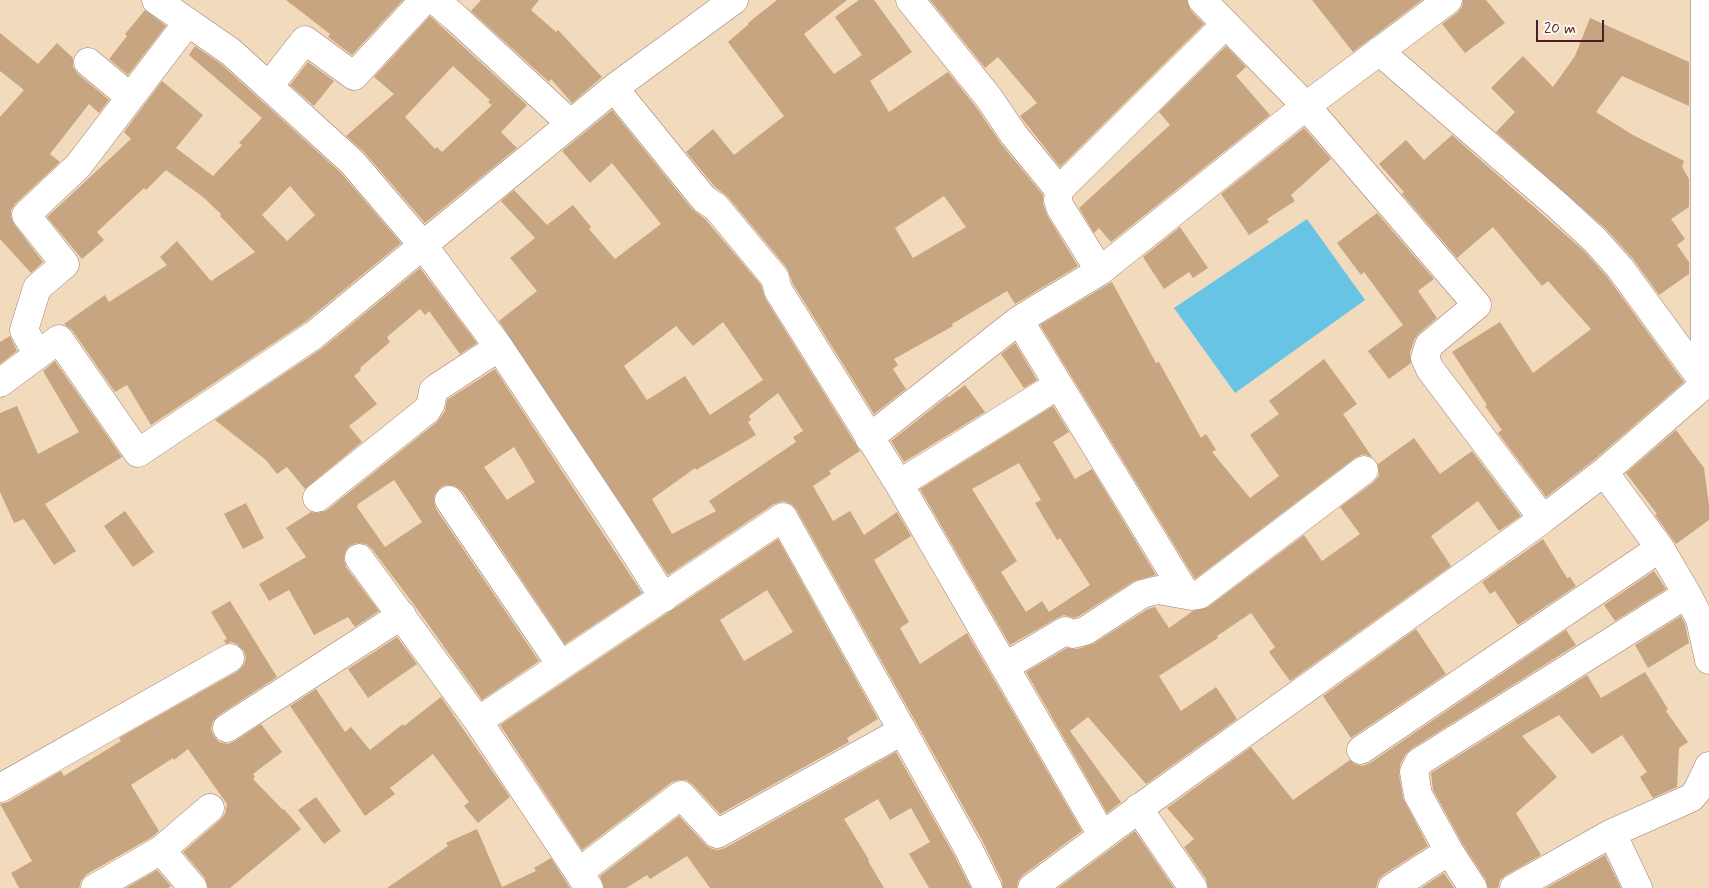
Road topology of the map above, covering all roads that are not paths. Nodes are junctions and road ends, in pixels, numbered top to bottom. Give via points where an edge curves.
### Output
1 (156, 0) edge
2 (424, 0) edge
3 (435, 0) edge
4 (910, 0) edge
5 (1202, 0) edge
6 (1448, 0) edge
7 (1705, 0) edge
8 (723, 3) edge
9 (188, 22) junction
10 (1226, 24) junction
11 (1380, 51) junction
12 (88, 62) dead end
13 (269, 86) junction
14 (614, 88) junction
15 (130, 97) junction
16 (1306, 106) junction
17 (570, 123) junction
18 (1707, 149) edge
19 (1059, 190) junction
20 (422, 244) junction
21 (1100, 271) junction
22 (1019, 320) junction
23 (498, 347) junction
24 (37, 354) junction
25 (0, 383) edge
26 (1705, 384) junction
27 (1058, 385) junction
28 (869, 438) junction
29 (1364, 470) dead end
30 (1604, 472) junction
31 (899, 484) junction
32 (317, 498) dead end
33 (449, 500) dead end
34 (1543, 519) junction
35 (1660, 548) junction
36 (359, 558) dead end
37 (1186, 594) junction
38 (1687, 594) junction
39 (664, 598) junction
40 (402, 615) junction
41 (230, 658) dead end
42 (1709, 660) edge
43 (561, 665) junction
44 (1006, 666) junction
45 (478, 721) junction
46 (227, 728) dead end
47 (902, 731) junction
48 (1361, 750) dead end
49 (1709, 766) edge
50 (0, 788) edge
51 (210, 808) dead end
52 (1138, 808) junction
53 (1612, 833) junction
54 (1102, 835) junction
55 (162, 850) junction
56 (1450, 851) junction
57 (584, 880) edge
58 (1042, 885) edge
59 (95, 888) edge
60 (193, 888) edge
61 (988, 888) edge
62 (1193, 888) edge
63 (1392, 888) edge
64 (1473, 888) edge
65 (1514, 888) edge
66 (1638, 888) edge

1 - 9 street
2 - 13 street via 354,76 305,40
3 - 17 street
4 - 19 street
5 - 10 street
6 - 11 street
7 - 18 street
8 - 14 street
9 - 13 street via 231,52
9 - 15 street
10 - 16 street
10 - 19 street
11 - 16 street
11 - 26 street via 1595,240 1620,268
12 - 15 street
13 - 20 street via 352,162
14 - 17 street
14 - 28 street via 704,199 716,207 775,278 778,290
15 - 24 street via 78,166 26,215 65,264 37,288 34,296 24,330
16 - 21 street
16 - 34 street via 1477,305 1429,345 1425,358
17 - 20 street
18 - 26 street
19 - 21 street via 1060,207
20 - 23 street
20 - 24 street via 314,334 138,453 59,339
21 - 22 street
22 - 27 street
22 - 28 street
23 - 32 street via 433,391 427,410
23 - 39 street
24 - 25 street
26 - 30 street
27 - 31 street
27 - 37 street
28 - 31 street
29 - 37 street via 1199,595
30 - 34 street
30 - 35 street
31 - 44 street
33 - 43 street
34 - 52 street
35 - 38 street
35 - 48 street
36 - 40 street
37 - 44 street via 1158,590 1142,594 1085,631 1073,634 1065,631
38 - 42 street via 1700,618
38 - 56 street via 1419,762 1414,772 1418,795
39 - 43 street
39 - 47 street via 783,517
40 - 45 street
40 - 46 street
41 - 50 street
43 - 45 street
44 - 54 street
45 - 57 street
47 - 57 street via 717,834 681,795
47 - 61 street
49 - 53 street via 1691,798
51 - 55 street
52 - 54 street
52 - 62 street
53 - 65 street
53 - 66 street
54 - 58 street
55 - 59 street
55 - 60 street
56 - 63 street
56 - 64 street

